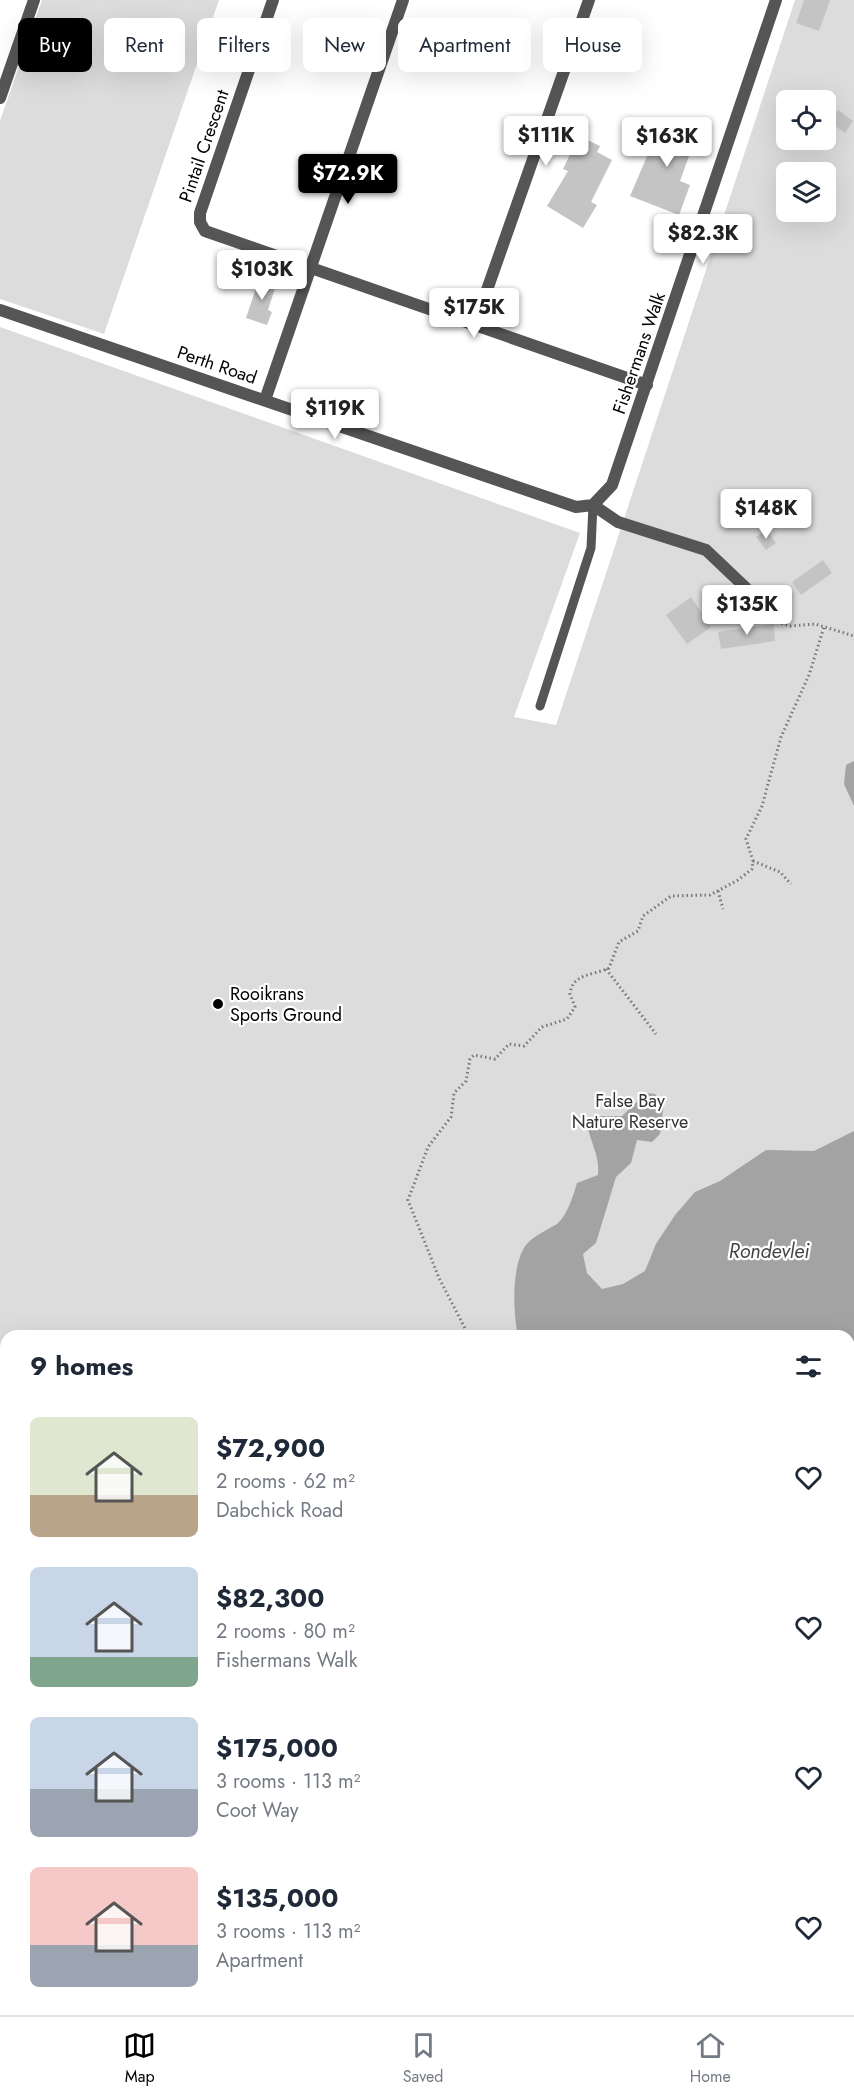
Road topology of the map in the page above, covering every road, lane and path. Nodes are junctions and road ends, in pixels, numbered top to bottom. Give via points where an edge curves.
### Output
1 (34, 0) edge
2 (273, 0) edge
3 (403, 0) edge
4 (589, 0) edge
5 (776, 0) edge
6 (0, 98) edge
7 (311, 266) junction
8 (0, 310) edge
9 (475, 324) junction
10 (647, 385) junction
11 (265, 400) junction
12 (593, 505) junction
13 (746, 588) joint
14 (824, 627) junction
15 (854, 636) edge
16 (540, 706) dead end
17 (753, 861) junction
18 (791, 884) dead end
19 (718, 891) junction
20 (723, 909) dead end
21 (606, 969) junction
22 (656, 1034) dead end
23 (466, 1330) edge

1 - 6 street
2 - 7 street, Pintail Crescent via 199,219 208,233
3 - 7 street
4 - 9 street
5 - 10 street, Fishermans Walk
7 - 9 street
7 - 11 street
8 - 11 street, Perth Road
9 - 10 street
10 - 12 street, Fishermans Walk via 612,485
11 - 12 street, Perth Road via 576,507
12 - 13 street via 618,522 706,550
12 - 16 lane via 591,548
13 - 14 path via 764,612 778,622
14 - 15 path
14 - 17 path via 809,675 781,737 762,806 746,839
17 - 18 path via 780,872
17 - 19 path via 747,874
19 - 20 path
19 - 21 path via 702,897 671,896 660,903 643,916 638,931 619,942 613,962
21 - 22 path
21 - 23 path via 592,970 571,989 575,1007 567,1019 542,1027 524,1046 508,1044 495,1059 470,1059 466,1081 454,1093 451,1117 428,1147 411,1189 408,1200 421,1236

